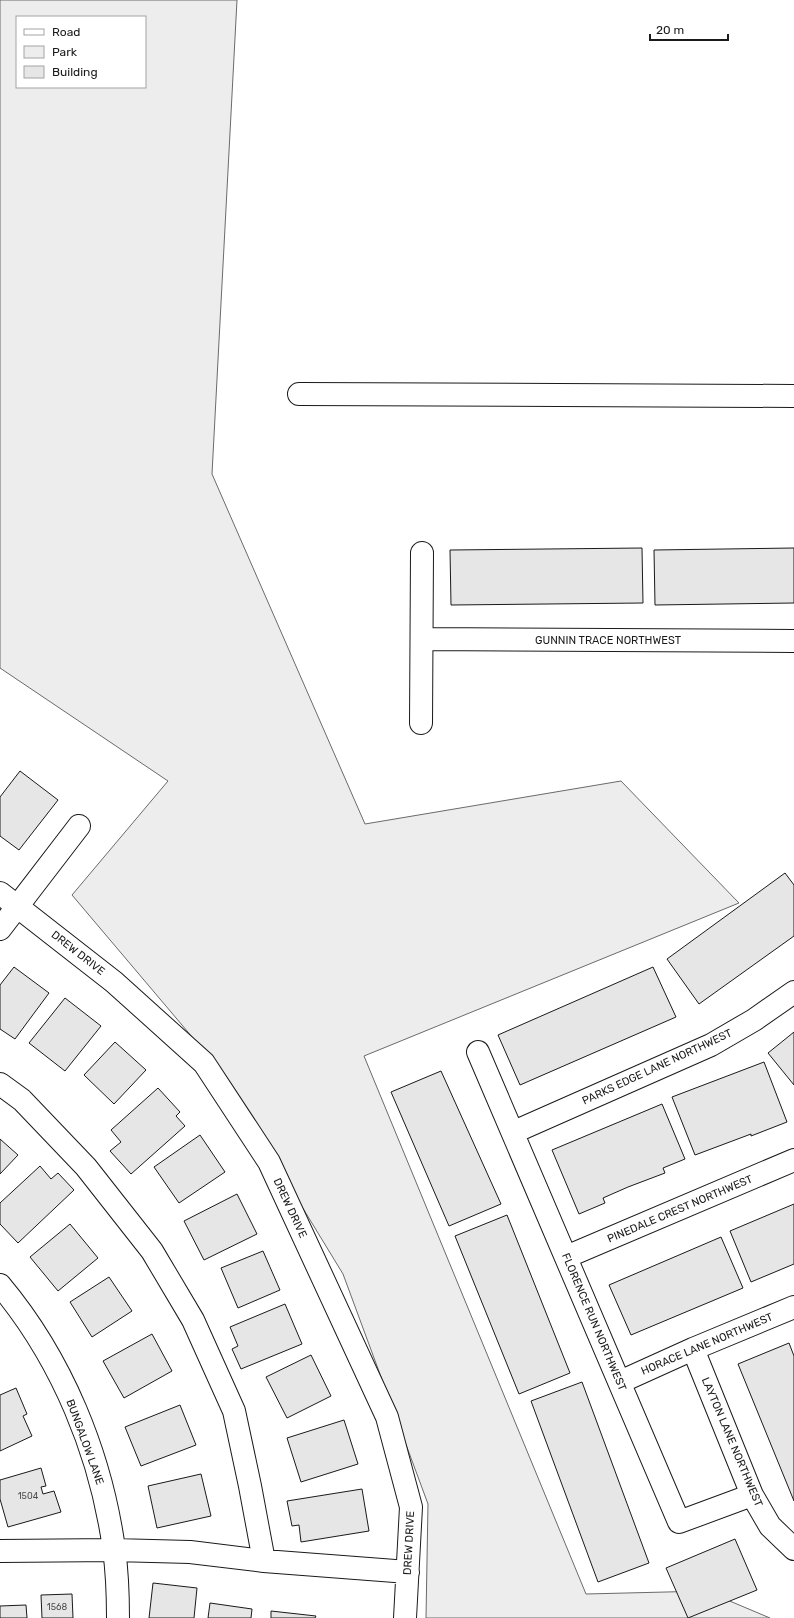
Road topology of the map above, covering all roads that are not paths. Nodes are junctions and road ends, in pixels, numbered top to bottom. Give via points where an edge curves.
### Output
1 (299, 394) dead end
2 (794, 396) edge
3 (422, 553) dead end
4 (422, 639) junction
5 (794, 641) edge
6 (421, 723) dead end
7 (79, 826) dead end
8 (8, 900) edge
9 (0, 929) edge
10 (794, 992) edge
11 (478, 1052) dead end
12 (0, 1084) edge
13 (514, 1132) junction
14 (794, 1160) edge
15 (566, 1257) junction
16 (0, 1285) edge
17 (794, 1307) edge
18 (692, 1349) junction
19 (620, 1382) junction
20 (752, 1495) junction
21 (794, 1549) edge
22 (114, 1550) junction
23 (0, 1551) edge
24 (264, 1561) junction
25 (408, 1572) junction
26 (118, 1618) edge
27 (405, 1618) edge

1 - 2 street
3 - 4 street
4 - 5 street, GUNNIN TRACE NORTHWEST
4 - 6 street
7 - 8 street
8 - 9 street
8 - 25 street, DREW DRIVE via 114,982 204,1063 269,1162 387,1417 411,1507
10 - 13 street, PARKS EDGE LANE NORTHWEST via 754,1020 711,1045
11 - 13 street, FLORENCE RUN NORTHWEST
12 - 24 street via 22,1100 86,1167 152,1251 193,1320 234,1411
13 - 15 street, FLORENCE RUN NORTHWEST
14 - 15 street, PINEDALE CREST NORTHWEST
15 - 19 street, FLORENCE RUN NORTHWEST
16 - 22 street, BUNGALOW LANE via 24,1317 62,1380 96,1467 108,1510
17 - 18 street, HORACE LANE NORTHWEST
18 - 19 street, HORACE LANE NORTHWEST
18 - 20 street, LAYTON LANE NORTHWEST
19 - 20 street, FLORENCE RUN NORTHWEST via 679,1522
20 - 21 street, LAYTON LANE NORTHWEST via 770,1526
22 - 23 street
22 - 24 street via 190,1552
22 - 26 street, BUNGALOW LANE
24 - 25 street
25 - 27 street, DREW DRIVE

